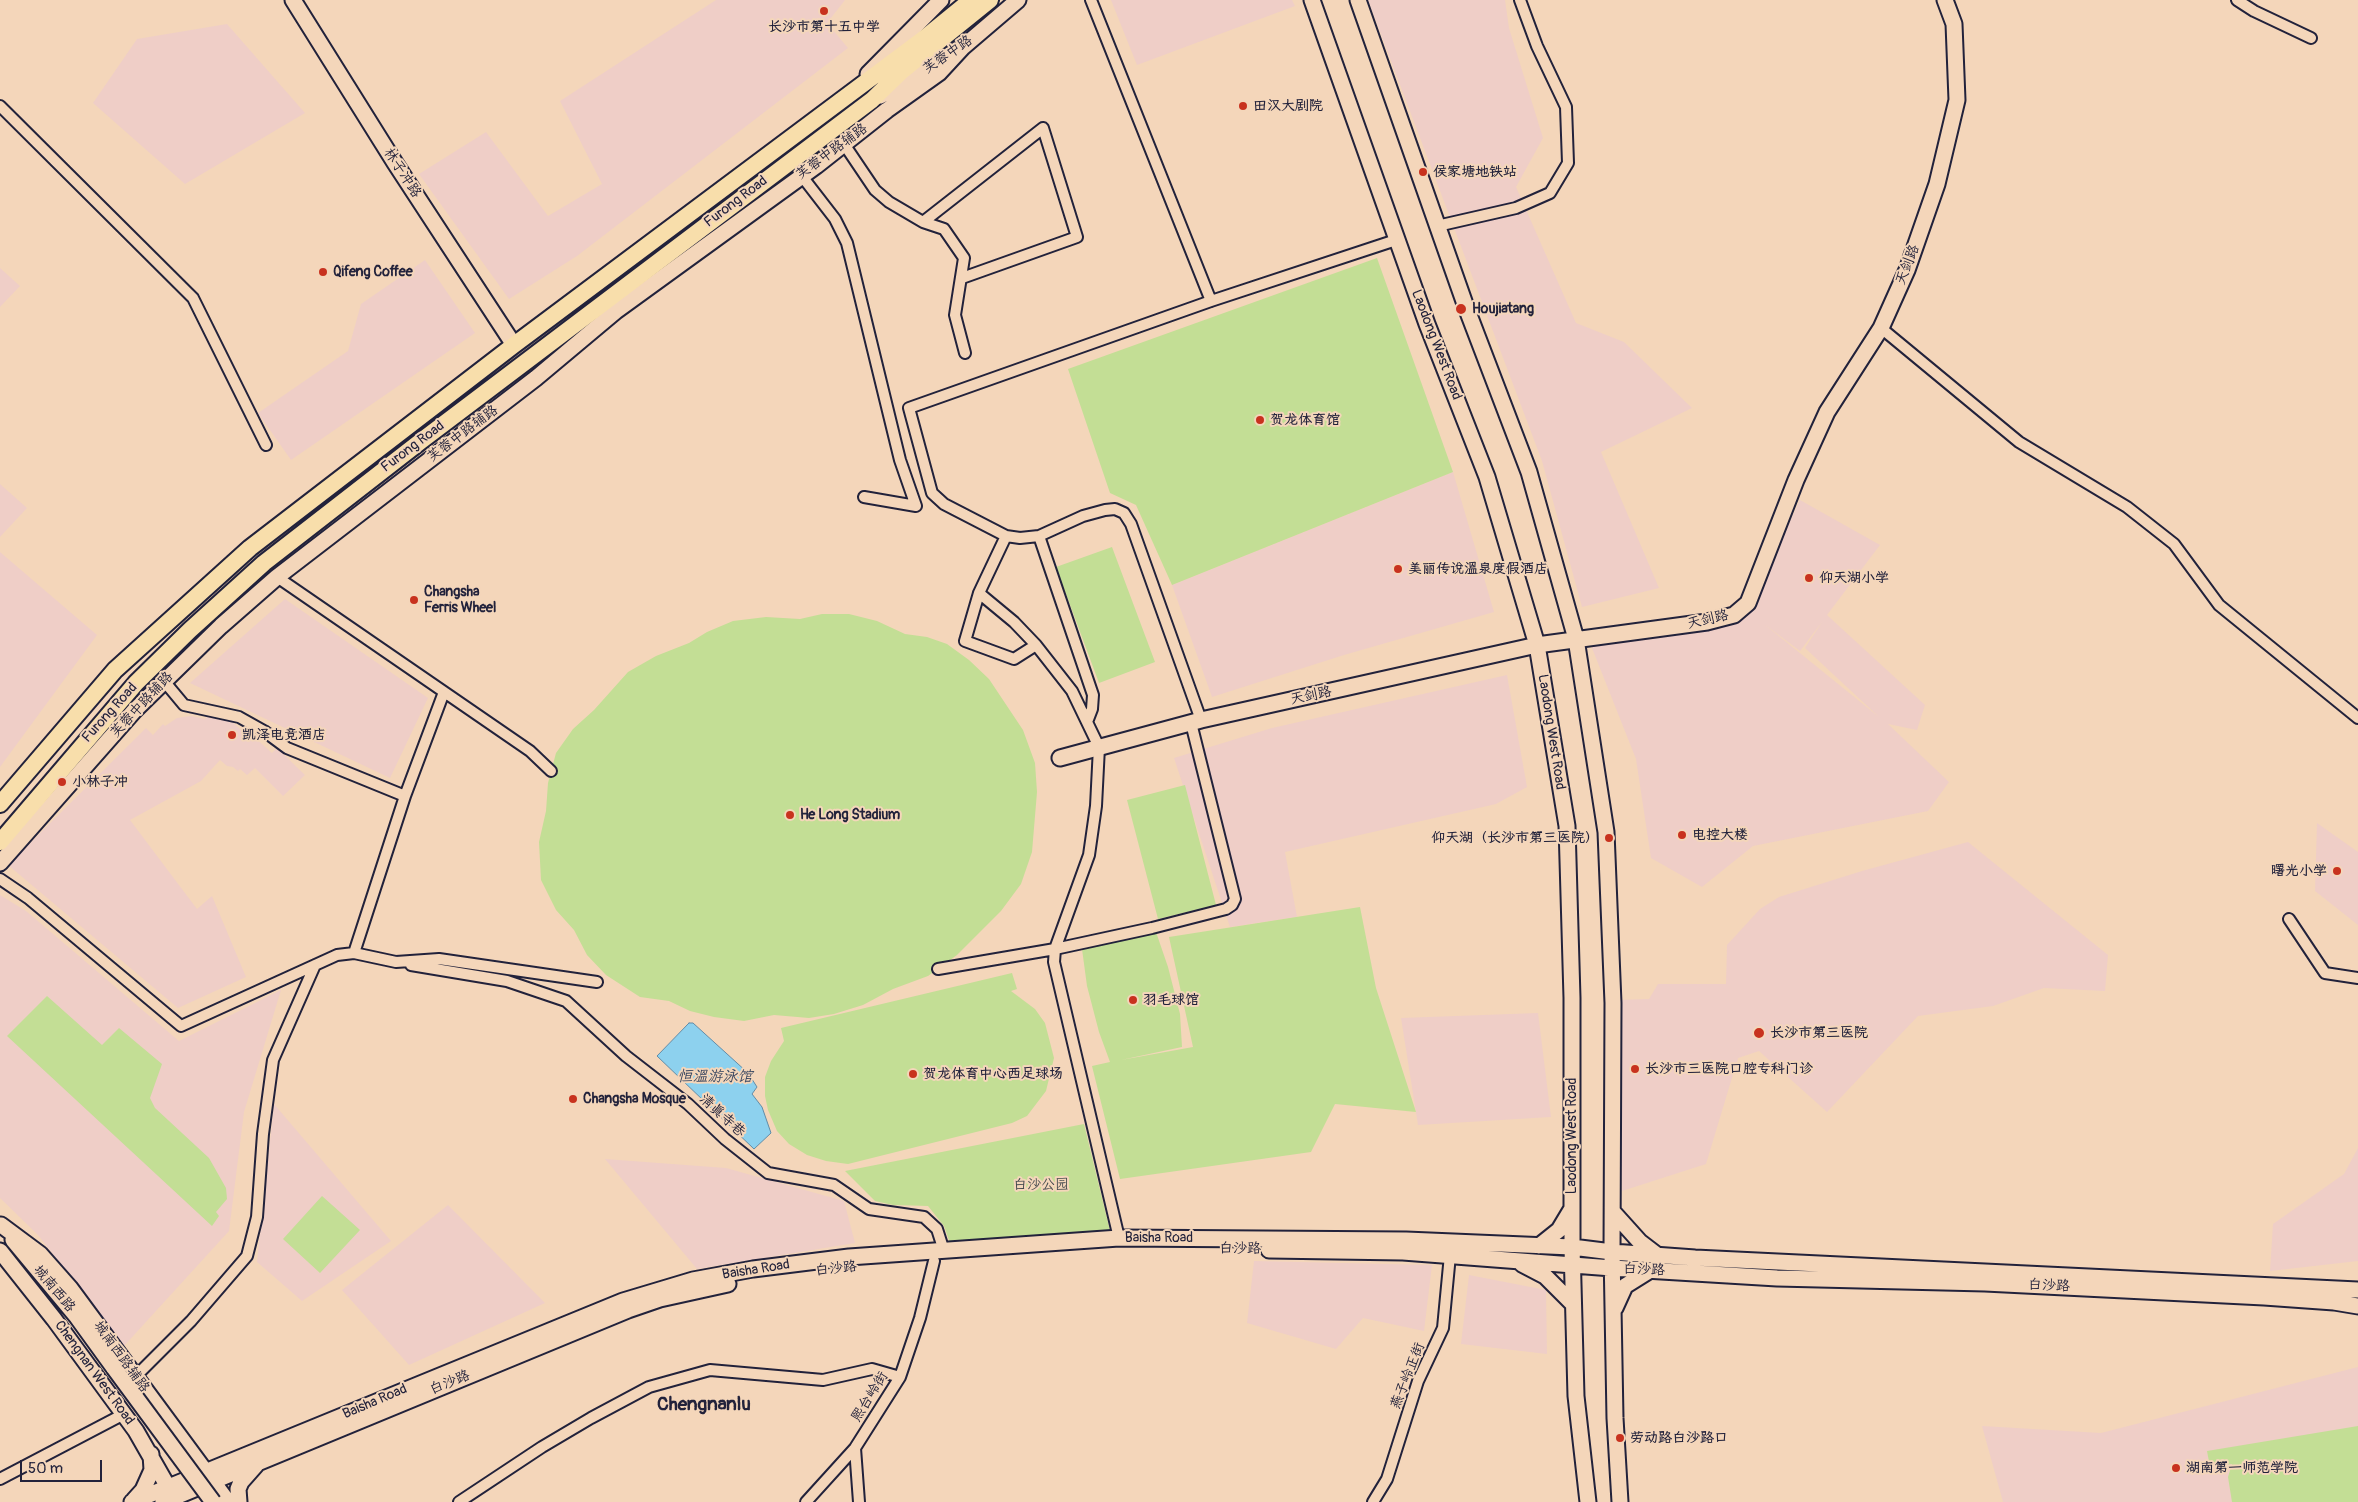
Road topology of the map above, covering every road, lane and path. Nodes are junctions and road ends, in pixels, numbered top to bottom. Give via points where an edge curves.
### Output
1 (293, 0) edge
2 (941, 0) edge
3 (971, 0) edge
4 (990, 0) edge
5 (1018, 0) edge
6 (1091, 0) edge
7 (1312, 0) edge
8 (1358, 0) edge
9 (1520, 0) edge
10 (1945, 0) edge
11 (2237, 0) edge
12 (2311, 38) dead end
13 (926, 44) junction
14 (963, 47) junction
15 (848, 95) junction
16 (872, 100) junction
17 (0, 106) edge
18 (844, 144) junction
19 (801, 175) junction
20 (923, 222) junction
21 (1437, 226) junction
22 (1396, 240) junction
23 (962, 278) junction
24 (1211, 301) junction
25 (1881, 328) junction
26 (514, 345) junction
27 (965, 352) dead end
28 (266, 445) dead end
29 (864, 496) dead end
30 (1006, 536) junction
31 (1038, 536) junction
32 (277, 577) junction
33 (979, 594) junction
34 (1576, 639) junction
35 (1036, 645) junction
36 (1537, 645) junction
37 (164, 681) junction
38 (444, 692) junction
39 (2358, 718) edge
40 (1196, 721) junction
41 (1086, 722) junction
42 (1099, 747) junction
43 (1060, 758) dead end
44 (551, 771) dead end
45 (404, 796) junction
46 (0, 804) edge
47 (0, 842) edge
48 (0, 863) edge
49 (0, 879) edge
50 (2289, 919) dead end
51 (1055, 949) junction
52 (354, 953) junction
53 (396, 962) junction
54 (315, 965) junction
55 (938, 969) dead end
56 (2358, 978) edge
57 (597, 982) dead end
58 (1572, 1208) junction
59 (1612, 1212) junction
60 (1, 1224) edge
61 (1119, 1238) junction
62 (1539, 1246) junction
63 (0, 1247) edge
64 (1572, 1247) junction
65 (0, 1251) edge
66 (1612, 1252) junction
67 (1450, 1255) junction
68 (1657, 1255) junction
69 (939, 1256) junction
70 (1516, 1261) junction
71 (1572, 1265) junction
72 (1612, 1268) junction
73 (1649, 1271) junction
74 (2358, 1290) edge
75 (1574, 1304) junction
76 (2358, 1306) edge
77 (1613, 1312) junction
78 (110, 1371) junction
79 (135, 1377) junction
80 (900, 1377) junction
81 (124, 1414) junction
82 (185, 1446) junction
83 (855, 1448) junction
84 (150, 1452) junction
85 (230, 1461) junction
86 (259, 1462) junction
87 (208, 1477) junction
88 (0, 1480) edge
89 (171, 1497) edge
90 (131, 1502) edge
91 (202, 1502) edge
92 (213, 1502) edge
93 (228, 1502) edge
94 (239, 1502) edge
95 (459, 1502) edge
96 (806, 1502) edge
97 (859, 1502) edge
98 (1373, 1502) edge
99 (1588, 1502) edge
100 (1620, 1502) edge

1 - 26 street, 林子冲路
2 - 15 street
3 - 13 main road
4 - 13 main road
5 - 14 street, 芙蓉中路
6 - 24 street
7 - 22 street, Laodong West Road
8 - 21 street
9 - 21 street via 1537,46 1566,107 1568,163 1550,193 1516,208
10 - 25 street, 天剑路 via 1954,24 1957,100 1937,184 1907,270
11 - 12 street
13 - 15 main road, Furong Road
13 - 16 main road, Furong Road
14 - 16 street, 芙蓉中路
14 - 18 street, 芙蓉中路辅路 via 939,73
15 - 26 main road, Furong Road
16 - 47 main road, Furong Road via 421,440 264,563 136,683
17 - 28 street via 194,298
18 - 19 street, 芙蓉中路辅路
18 - 20 street via 875,190
19 - 29 street via 835,219 847,242 900,460 916,506
19 - 32 street, 芙蓉中路辅路 via 616,311 536,378
20 - 23 street via 944,229 964,258
20 - 23 street via 1043,128 1078,237
21 - 34 street via 1529,472
22 - 24 street
22 - 36 street, Laodong West Road via 1487,477
23 - 27 street via 955,315
24 - 30 street via 909,408 932,493 944,504
25 - 34 street, 天剑路 via 1827,412 1796,480 1748,603 1734,615 1707,622
25 - 39 street via 2019,442 2127,507 2174,544 2219,605
26 - 46 main road, Furong Road via 250,548 115,670
30 - 31 street
30 - 33 street
31 - 40 street via 1105,510 1115,509 1124,514 1131,524
31 - 41 street via 1093,695 1092,709
32 - 37 street, 芙蓉中路辅路
32 - 38 street
33 - 35 street
33 - 35 street via 965,641 1014,659
34 - 36 street, 天剑路
34 - 59 street via 1606,832 1613,1004
35 - 41 street via 1072,691
36 - 40 street, 天剑路
36 - 58 street, Laodong West Road via 1567,826 1572,998
37 - 45 street via 184,705 239,717 287,748
37 - 48 street, 芙蓉中路辅路
38 - 44 street via 530,752
38 - 45 street
40 - 42 street, 天剑路
40 - 51 street via 1235,899 1232,905 1171,923
41 - 42 street
42 - 43 street, 天剑路
42 - 51 street via 1089,855
45 - 52 street
49 - 54 street via 28,898 181,1026
50 - 56 street via 2325,973
51 - 55 street
51 - 61 street via 1054,962
52 - 53 street
52 - 54 street via 337,955
53 - 57 street via 438,959
53 - 69 street, 清真寺巷 via 507,982 566,1001 626,1056 768,1173 834,1185 869,1209 924,1217 937,1229
54 - 79 street via 272,1060 262,1134 257,1217 247,1256 191,1321
58 - 62 street via 1559,1230
58 - 64 street, Laodong West Road
59 - 66 street
59 - 68 street
60 - 78 street, 城南西路 via 77,1317
60 - 79 street, 城南西路辅路 via 40,1254 80,1301
61 - 62 street, Baisha Road via 1406,1240
61 - 69 street, Baisha Road
62 - 64 street, Baisha Road
63 - 78 street, 城南西路 via 53,1300
64 - 66 street, 白沙路
64 - 71 street, Laodong West Road
65 - 81 street, Chengnan West Road
66 - 68 street, 白沙路
66 - 72 street
67 - 69 street, 白沙路 via 1119,1247
67 - 70 street, 白沙路
67 - 98 street, 燕子岭正街 via 1443,1328 1418,1381 1387,1479
68 - 74 street, 白沙路
69 - 80 street, 熙台岭街
69 - 85 street, Baisha Road via 849,1257 753,1269 657,1289
69 - 86 street, 白沙路 via 751,1278 660,1299
70 - 71 street, 白沙路
70 - 75 street via 1546,1276
71 - 72 street, 白沙路
71 - 75 street, Laodong West Road
72 - 73 street, 白沙路
72 - 77 street
73 - 76 street, 白沙路 via 1986,1283 2264,1297
73 - 77 street via 1625,1286
75 - 99 street, Laodong West Road via 1576,1396
77 - 100 street
78 - 91 street, 城南西路
78 - 92 street, 城南西路, bridge
79 - 82 street, 城南西路辅路
80 - 83 street, 熙台岭街
80 - 95 street via 872,1369 823,1380 710,1370 649,1386 542,1447
81 - 84 street, Chengnan West Road
81 - 88 street
82 - 85 street via 207,1459
82 - 87 street, 城南西路辅路
83 - 96 street, 熙台岭街
83 - 97 street
84 - 89 street, Chengnan West Road
84 - 90 street via 152,1470 138,1496
85 - 87 street, Baisha Road
86 - 87 street, 白沙路
86 - 94 street via 241,1482
87 - 89 street, Baisha Road
87 - 93 street, 城南西路辅路
87 - 94 street
89 - 90 street, Baisha Road

